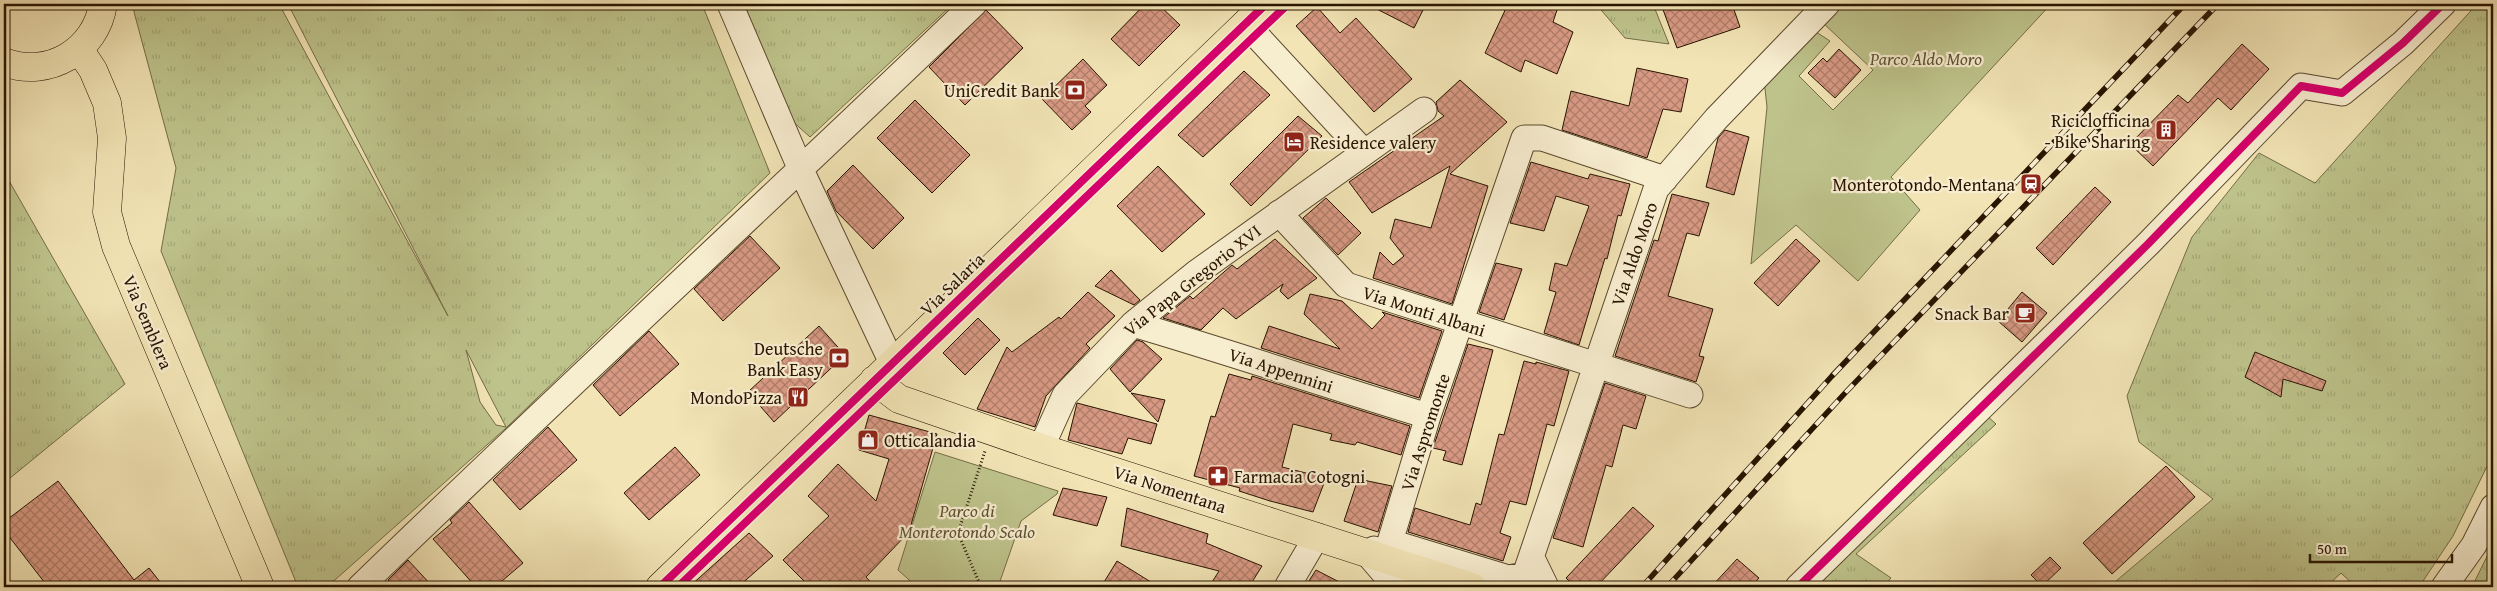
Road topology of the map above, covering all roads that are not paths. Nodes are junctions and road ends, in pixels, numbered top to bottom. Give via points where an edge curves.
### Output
1 (103, 4) edge
2 (730, 4) edge
3 (974, 4) edge
4 (1266, 4) edge
5 (1827, 4) edge
6 (2443, 4) edge
7 (1246, 23) junction
8 (79, 49) junction
9 (4, 62) edge
10 (1424, 110) dead end
11 (1364, 152) junction
12 (801, 170) junction
13 (1664, 179) junction
14 (1279, 213) junction
15 (1460, 323) junction
16 (1133, 324) junction
17 (1596, 366) junction
18 (883, 371) junction
19 (1690, 395) dead end
20 (1428, 416) junction
21 (1041, 448) junction
22 (2493, 507) edge
23 (1316, 536) junction
24 (1379, 548) junction
25 (1532, 558) junction
26 (1545, 585) edge
27 (260, 587) edge
28 (360, 587) edge
29 (660, 587) edge
30 (1287, 587) edge
31 (1412, 587) edge
32 (1472, 587) edge
33 (1798, 587) edge
34 (2444, 587) edge

1 - 8 main road via 95,30
2 - 12 street
3 - 12 street
4 - 7 main road, Via Salaria
5 - 13 street, Via Aldo Moro via 1716,119
6 - 33 street via 2403,43 2342,93 2301,86 2148,244
7 - 11 street
7 - 18 main road, Via Salaria
8 - 9 main road via 66,59 42,67
8 - 27 main road, Via Semblera via 93,70 107,103 112,138 107,212 116,246
10 - 11 street, Via Papa Gregorio XVI
11 - 14 street, Via Papa Gregorio XVI
12 - 18 street
12 - 28 street via 522,430
13 - 15 street, Via Aspromonte via 1542,138 1524,138
13 - 17 street, Via Aldo Moro via 1656,189
14 - 15 street, Via Monti Albani via 1346,285
14 - 16 street, Via Papa Gregorio XVI
15 - 17 street, Via Monti Albani
15 - 20 street, Via Aspromonte
16 - 20 street, Via Appennini
16 - 21 street, Via Papa Gregorio XVI via 1065,395
17 - 19 street, Via Monti Albani
17 - 25 street, Via Aldo Moro
18 - 21 main road, Via Nomentana via 899,399
18 - 29 main road, Via Salaria
20 - 24 street, Via Aspromonte
21 - 23 main road, Via Nomentana
22 - 34 street via 2474,545
23 - 24 main road, Via Nomentana
23 - 30 street
24 - 25 street, Via Aldo Moro via 1508,578 1525,575
24 - 31 street via 1391,581
24 - 32 main road, Via Nomentana
25 - 26 street

